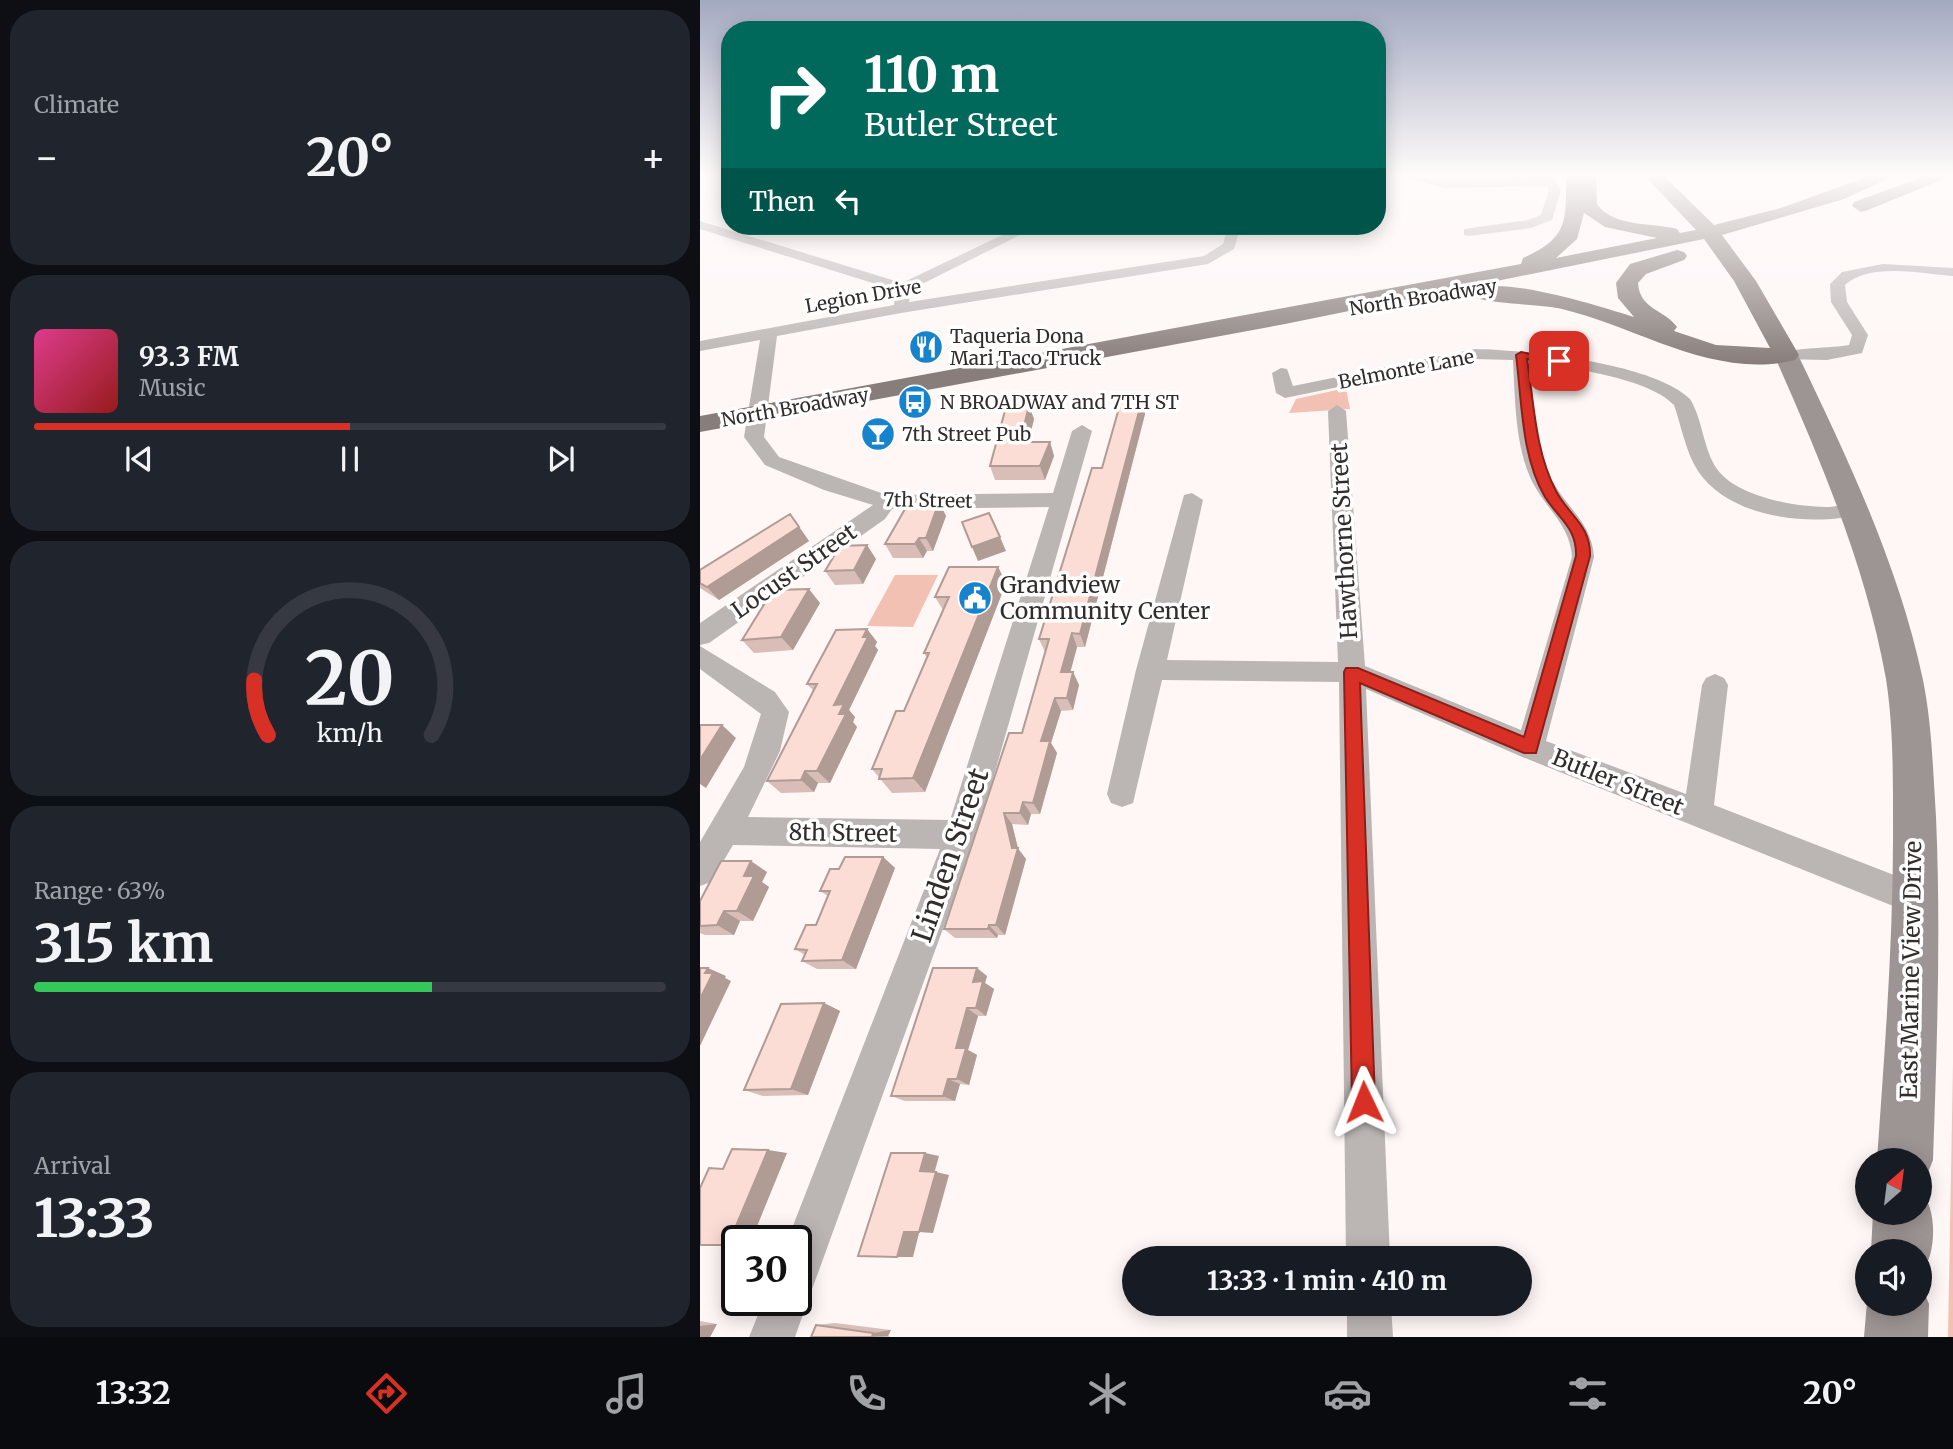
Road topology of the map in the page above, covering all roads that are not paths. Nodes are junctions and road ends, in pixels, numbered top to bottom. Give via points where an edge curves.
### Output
1 (740, 238) edge
2 (1001, 238) edge
3 (1231, 238) edge
4 (1567, 238) edge
5 (1607, 238) edge
6 (1691, 238) edge
7 (1709, 238) edge
8 (1715, 238) edge
9 (1702, 240) junction
10 (1561, 248) junction
11 (1945, 272) edge
12 (1631, 275) junction
13 (1482, 278) junction
14 (1608, 280) dead end
15 (1582, 286) dead end
16 (903, 288) junction
17 (1514, 295) junction
18 (1405, 302) junction
19 (1762, 307) junction
20 (901, 308) junction
21 (1303, 315) junction
22 (769, 333) junction
23 (1703, 340) junction
24 (700, 346) edge
25 (1521, 355) junction
26 (1786, 355) junction
27 (1281, 373) dead end
28 (1337, 411) dead end
29 (759, 413) junction
30 (700, 424) edge
31 (1082, 431) dead end
32 (1061, 500) junction
33 (1192, 500) dead end
34 (886, 502) junction
35 (1855, 509) junction
36 (700, 636) edge
37 (700, 656) edge
38 (1149, 670) junction
39 (1352, 672) junction
40 (1716, 685) dead end
41 (1530, 747) junction
42 (1122, 794) dead end
43 (1698, 814) junction
44 (724, 831) junction
45 (961, 835) junction
46 (700, 872) edge
47 (1918, 900) junction
48 (1906, 1148) edge
49 (812, 1231) edge
50 (1368, 1246) edge
51 (780, 1316) edge
52 (1369, 1316) edge
53 (1897, 1316) edge
54 (772, 1337) edge
55 (1370, 1337) edge
56 (1896, 1337) edge

1 - 16 street
2 - 16 street
3 - 20 street, Legion Drive via 1229,246 1208,260
4 - 10 main road
5 - 10 main road
6 - 9 main road
7 - 9 main road
8 - 19 main road, East Marine View Drive
9 - 12 main road
9 - 13 main road, North Broadway
9 - 18 main road, North Broadway
10 - 13 main road
11 - 26 street via 1885,268 1844,277 1837,296 1860,335 1856,349 1827,355
12 - 14 main road
12 - 23 main road via 1626,289 1635,306 1664,326
13 - 21 main road, North Broadway
15 - 17 main road
16 - 20 street
17 - 18 main road
17 - 26 main road via 1590,309 1712,352
18 - 21 main road, North Broadway
19 - 23 main road via 1749,336 1733,341
19 - 26 main road, East Marine View Drive
20 - 22 street, Legion Drive
21 - 29 main road, North Broadway
22 - 24 street, Legion Drive
22 - 29 street
23 - 26 main road
25 - 27 street, Belmonte Lane via 1455,357 1284,393
25 - 35 street, Belmonte Lane via 1665,388 1683,403 1706,468 1718,483 1760,505 1826,514
25 - 41 street via 1541,476 1579,528 1583,542 1583,556
26 - 35 main road, East Marine View Drive
28 - 39 street, Hawthorne Street
29 - 30 main road, North Broadway
29 - 34 street, 7th Street via 754,437 772,461
31 - 32 street, Linden Street
32 - 34 street, 7th Street
32 - 45 street, Linden Street
33 - 38 street
34 - 36 street, Locust Street via 877,514
35 - 47 main road, East Marine View Drive via 1885,601 1904,681
37 - 44 street via 765,700 775,712 774,733
38 - 39 street, Butler Street
38 - 42 street
39 - 41 street, Butler Street
39 - 50 street, Hawthorne Street
40 - 43 street
41 - 43 street, Butler Street
43 - 47 street, Butler Street
44 - 45 street, 8th Street
44 - 46 street
45 - 49 street, Linden Street
47 - 48 main road, East Marine View Drive
51 - 54 street
52 - 55 street
53 - 56 main road

